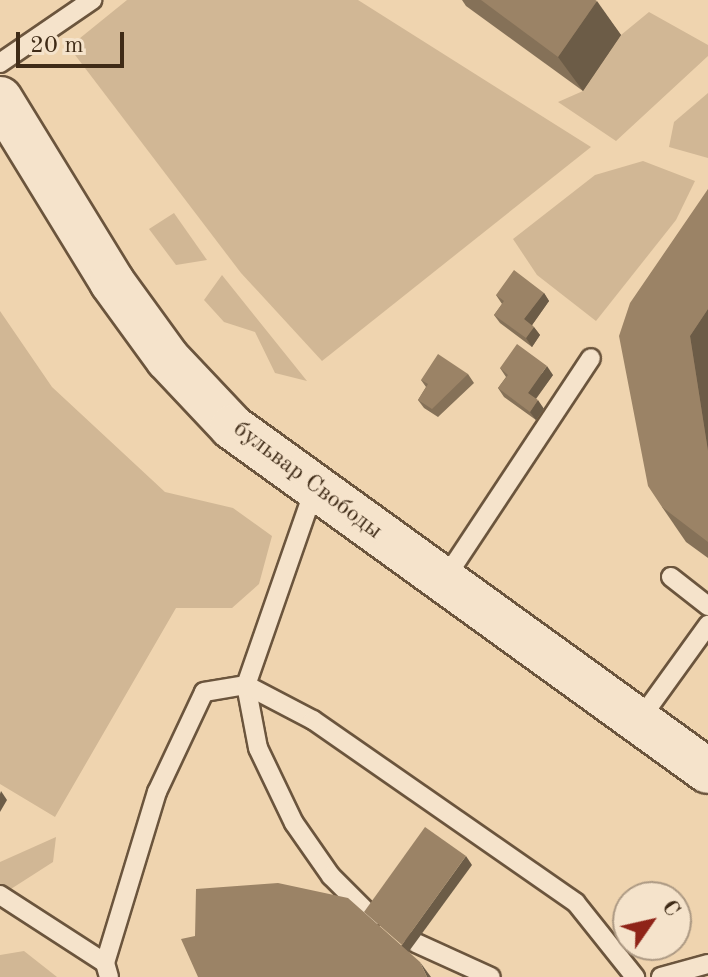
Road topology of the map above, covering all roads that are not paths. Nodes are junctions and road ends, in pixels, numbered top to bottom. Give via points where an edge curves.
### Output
1 (92, 0) edge
2 (0, 63) edge
3 (0, 99) edge
4 (591, 358) dead end
5 (314, 490) junction
6 (671, 577) dead end
7 (443, 582) junction
8 (708, 606) edge
9 (708, 625) edge
10 (246, 685) junction
11 (638, 722) junction
12 (708, 771) edge
13 (0, 895) edge
14 (372, 917) edge
15 (416, 943) dead end
16 (708, 965) edge
17 (107, 970) edge
18 (491, 977) edge
19 (635, 977) edge
20 (661, 977) edge
21 (701, 977) edge

1 - 2 lane
3 - 5 main road, бульвар Свободы via 112,282 168,359 232,427
4 - 7 lane
5 - 7 main road, бульвар Свободы
5 - 10 lane
6 - 8 lane
7 - 11 main road, бульвар Свободы
9 - 11 lane
10 - 14 lane via 258,748 294,823 331,876
10 - 17 lane via 204,692 157,792
10 - 19 lane via 313,720 576,903
11 - 12 main road, бульвар Свободы
13 - 17 lane
15 - 18 lane
16 - 20 lane
16 - 21 lane

